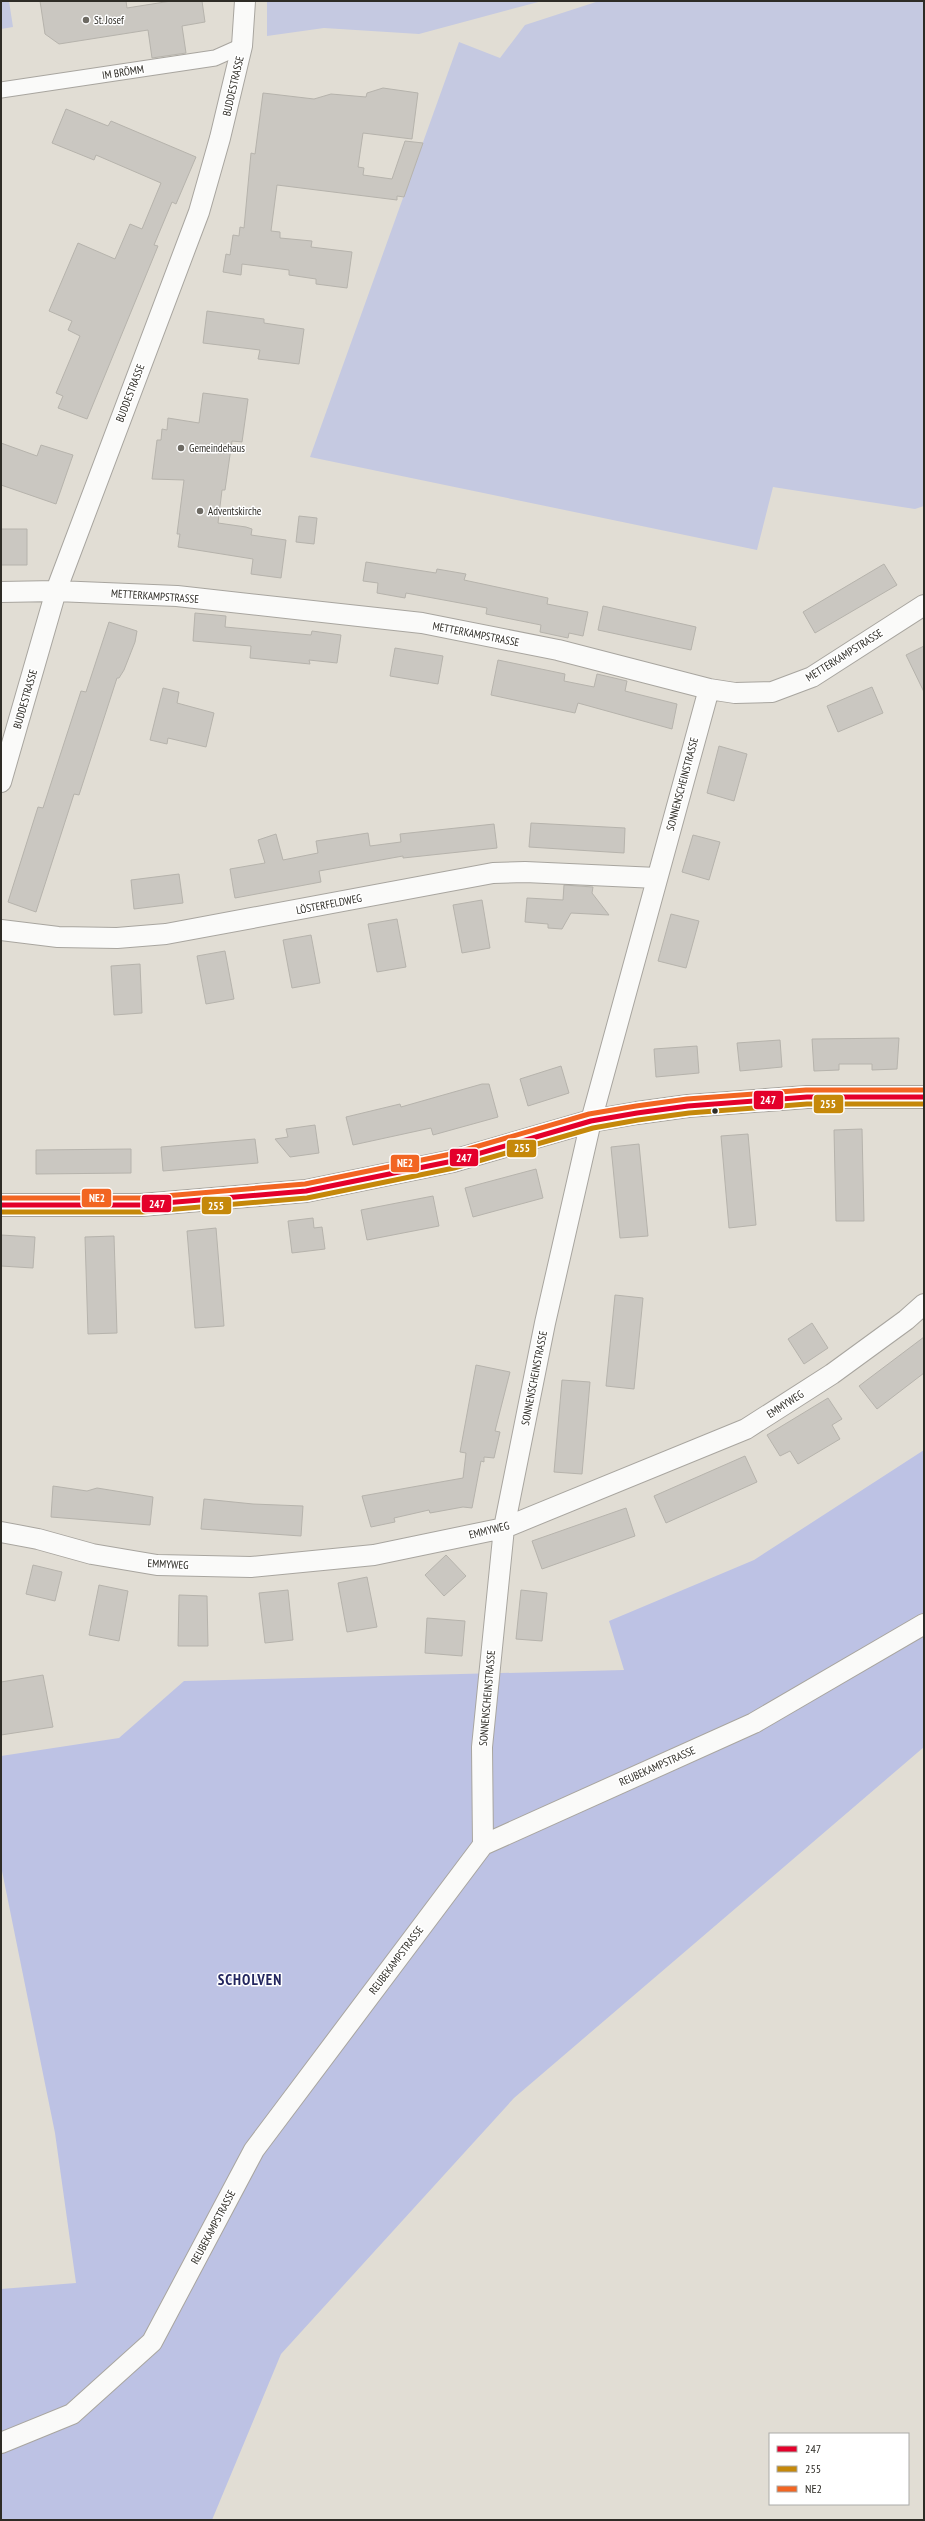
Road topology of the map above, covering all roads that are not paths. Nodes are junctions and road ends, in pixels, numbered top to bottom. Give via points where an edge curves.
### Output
1 (245, 1) edge
2 (242, 46) junction
3 (1, 90) edge
4 (56, 591) junction
5 (1, 592) edge
6 (924, 605) edge
7 (708, 689) junction
8 (1, 782) edge
9 (657, 878) junction
10 (1, 930) edge
11 (924, 1097) edge
12 (592, 1121) junction
13 (1, 1205) edge
14 (924, 1304) edge
15 (504, 1528) junction
16 (1, 1532) edge
17 (924, 1624) edge
18 (483, 1845) junction
19 (1, 2443) edge

1 - 2 street, BUDDESTRASSE
2 - 3 street, IM BRÖMM via 215,58
2 - 4 street, BUDDESTRASSE via 199,212
4 - 5 street, METTERKAMPSTRASSE
4 - 7 street, METTERKAMPSTRASSE via 177,596 422,623 558,650
4 - 8 street, BUDDESTRASSE
6 - 7 street, METTERKAMPSTRASSE via 812,677 772,692 735,693
7 - 9 street, SONNENSCHEINSTRASSE
9 - 10 street, LÖSTERFELDWEG via 493,873 166,934 124,938 58,937
9 - 12 street, SONNENSCHEINSTRASSE
11 - 12 street via 807,1097 688,1106
12 - 13 street via 453,1161 306,1191 141,1205
12 - 15 street, SONNENSCHEINSTRASSE via 545,1323
14 - 15 street, EMMYWEG via 832,1374 746,1429
15 - 16 street, EMMYWEG via 374,1555 251,1567 157,1565 92,1554
15 - 18 street, SONNENSCHEINSTRASSE via 482,1747
17 - 18 street, REUBEKAMPSTRASSE via 754,1723
18 - 19 street, REUBEKAMPSTRASSE via 254,2150 152,2342 72,2414

